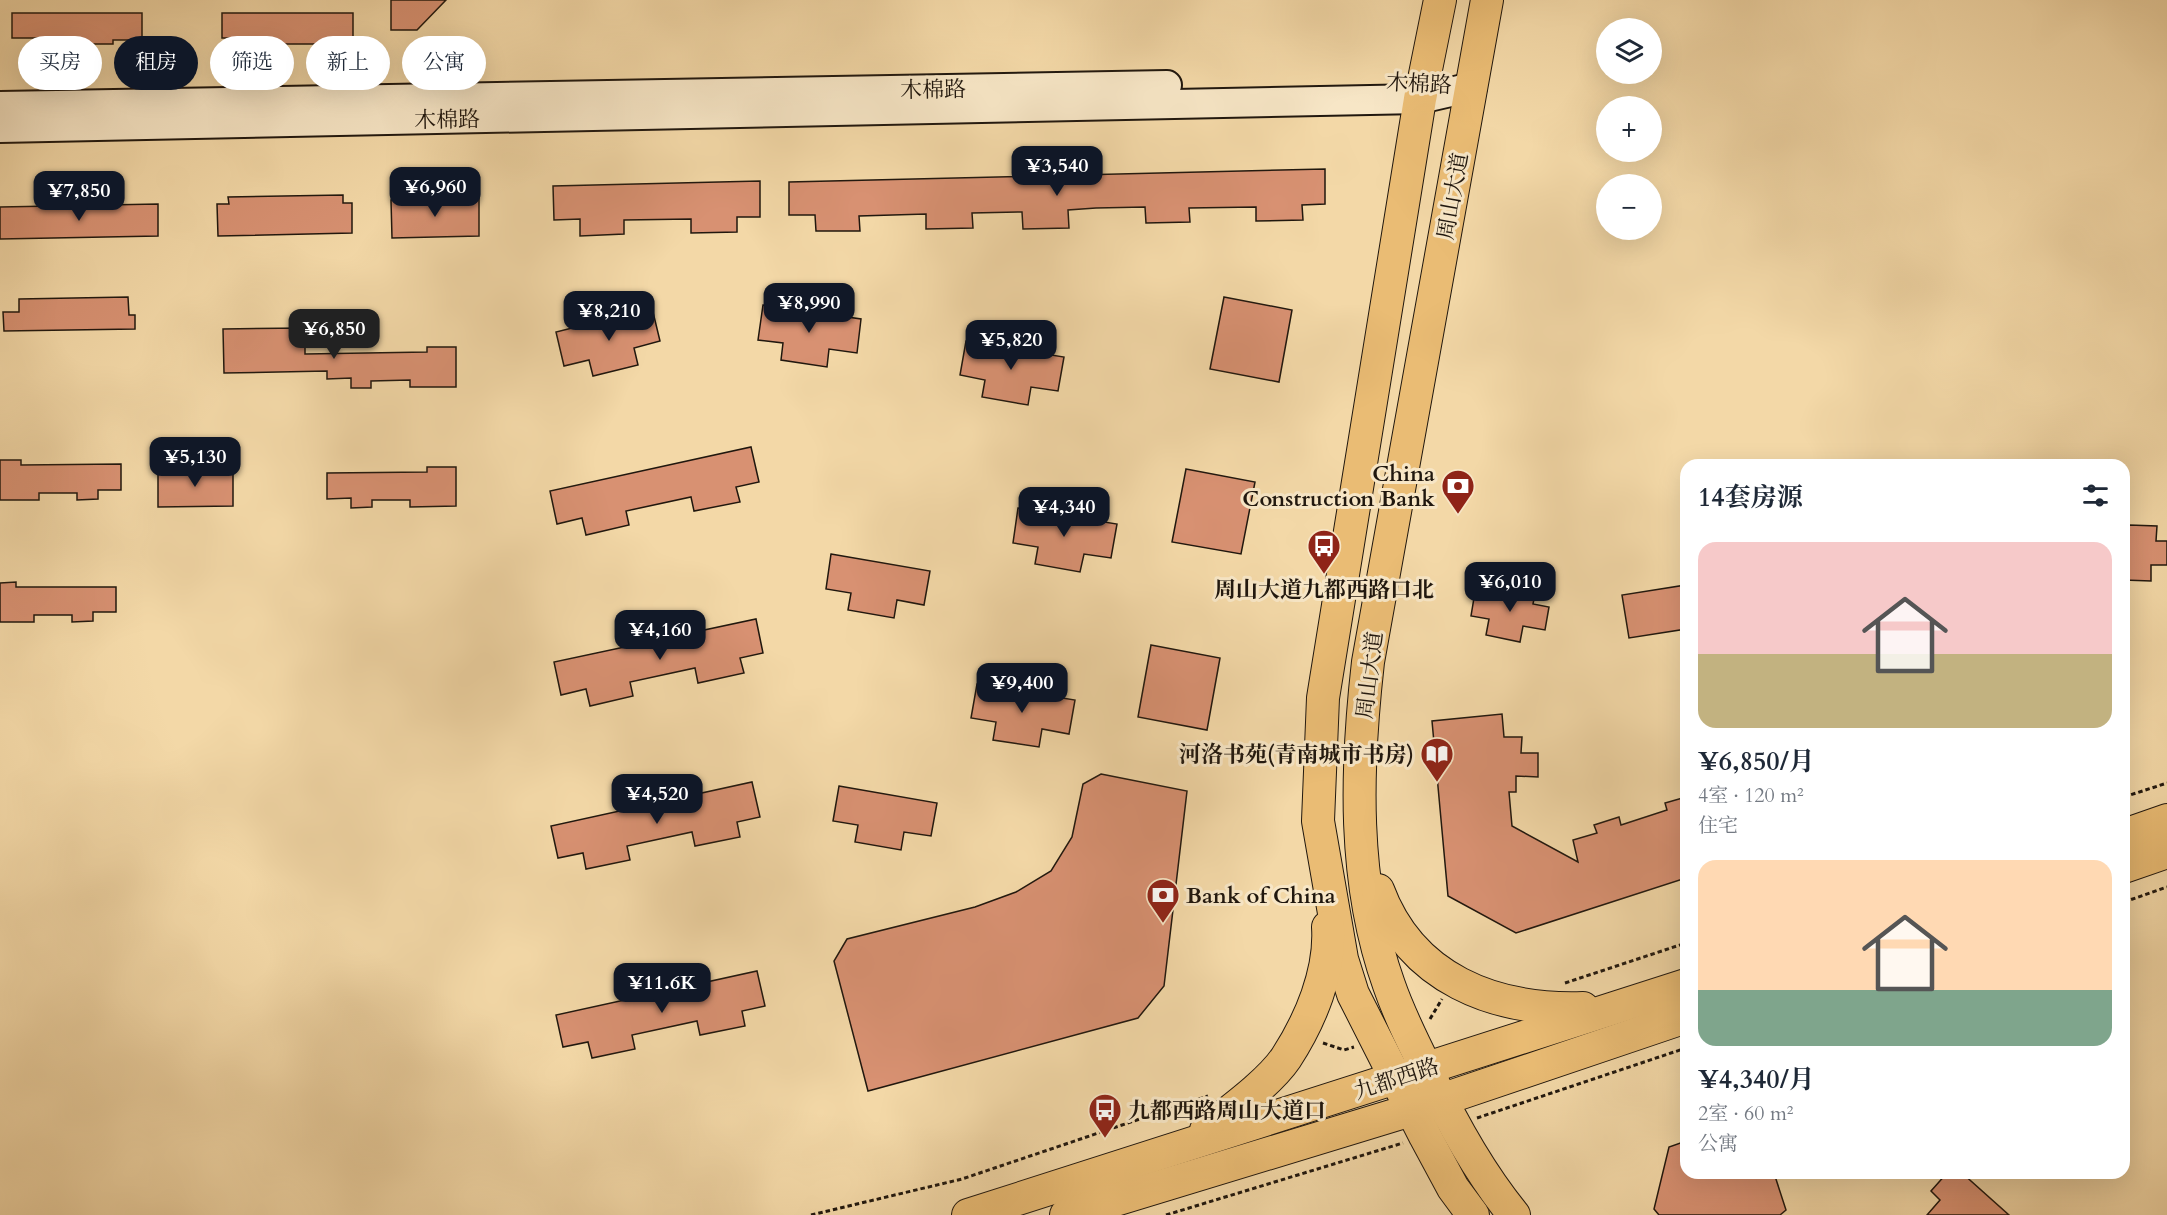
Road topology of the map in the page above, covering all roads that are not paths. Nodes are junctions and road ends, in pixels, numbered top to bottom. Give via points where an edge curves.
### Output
1 (1440, 0) edge
2 (1487, 0) edge
3 (1472, 87) junction
4 (1422, 90) junction
5 (0, 106) edge
6 (0, 128) edge
7 (2167, 820) edge
8 (2130, 833) edge
9 (1360, 842) junction
10 (2167, 852) edge
11 (2130, 865) edge
12 (1324, 866) junction
13 (1680, 987) edge
14 (1614, 1008) junction
15 (1680, 1019) edge
16 (1426, 1069) junction
17 (1395, 1078) junction
18 (1442, 1100) junction
19 (1411, 1110) junction
20 (1189, 1143) junction
21 (968, 1215) edge
22 (1066, 1215) edge
23 (1473, 1215) edge
24 (1514, 1215) edge

1 - 4 main road, 周山大道
2 - 3 main road, 周山大道
3 - 4 main road, 木棉路
3 - 9 main road, 周山大道 via 1368,662 1360,758
4 - 5 main road, 木棉路
4 - 6 main road, 木棉路
4 - 12 main road, 周山大道 via 1323,698 1318,799
7 - 8 main road
9 - 14 main road via 1394,924 1427,964 1478,992 1507,1002 1560,1009
9 - 16 main road, 周山大道 via 1385,973
10 - 11 main road
12 - 17 main road, 周山大道 via 1353,994
12 - 20 main road via 1329,936 1317,998 1285,1060 1241,1103
13 - 14 main road, 九都西路
14 - 16 main road, 九都西路
15 - 18 main road, 九都西路
16 - 17 main road, 九都西路
16 - 18 main road, 周山大道
17 - 19 main road, 周山大道
17 - 20 main road, 九都西路
18 - 19 main road, 九都西路
18 - 24 main road, 周山大道 via 1485,1179
19 - 22 main road, 九都西路
19 - 23 main road, 周山大道 via 1453,1188
20 - 21 main road, 九都西路

